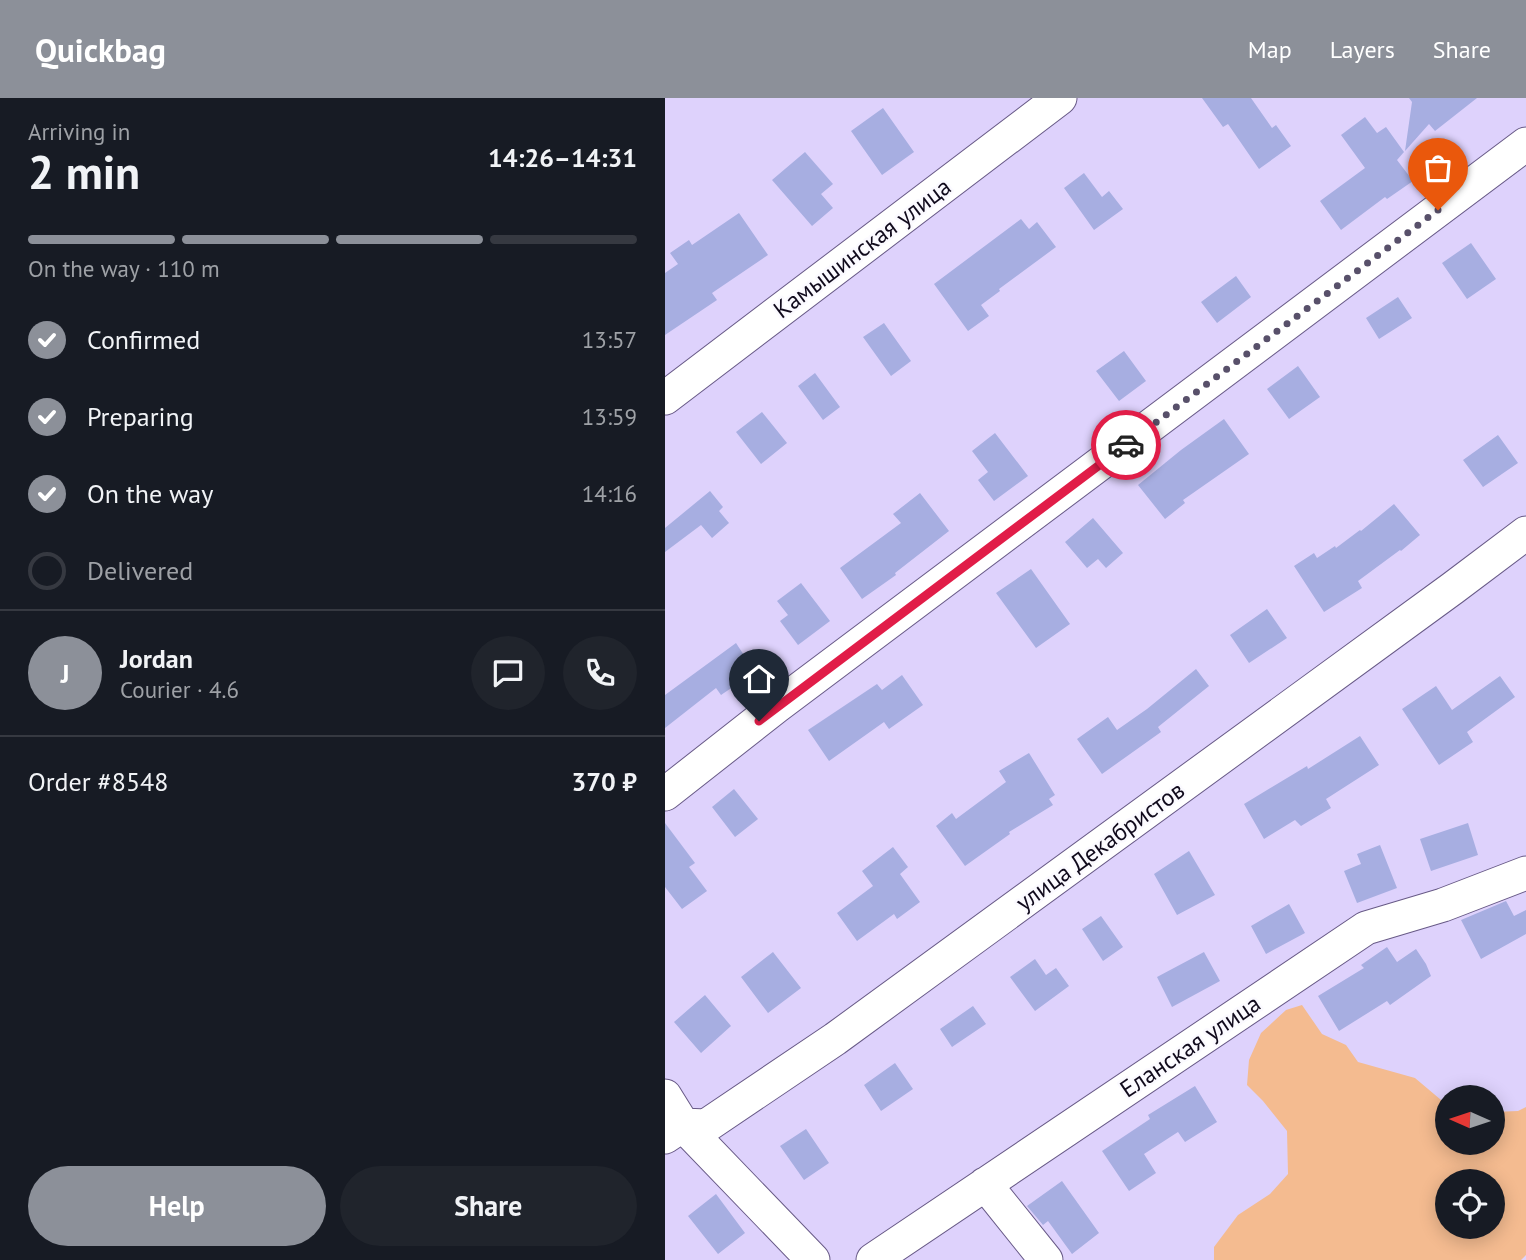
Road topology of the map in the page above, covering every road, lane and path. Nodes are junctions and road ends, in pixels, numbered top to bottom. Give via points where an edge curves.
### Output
1 (1060, 98) edge
2 (1526, 144) edge
3 (665, 398) edge
4 (1526, 533) edge
5 (665, 794) edge
6 (1526, 873) edge
7 (665, 1096) edge
8 (674, 1131) edge
9 (985, 1184) junction
10 (813, 1260) edge
11 (873, 1260) edge
12 (1046, 1260) edge

1 - 3 street, Камышинская улица
2 - 5 street
4 - 8 street, улица Декабристов via 835,1039 706,1126
6 - 9 street, Еланская улица via 1366,928
7 - 8 street
8 - 10 street
9 - 11 street, Еланская улица
9 - 12 street

